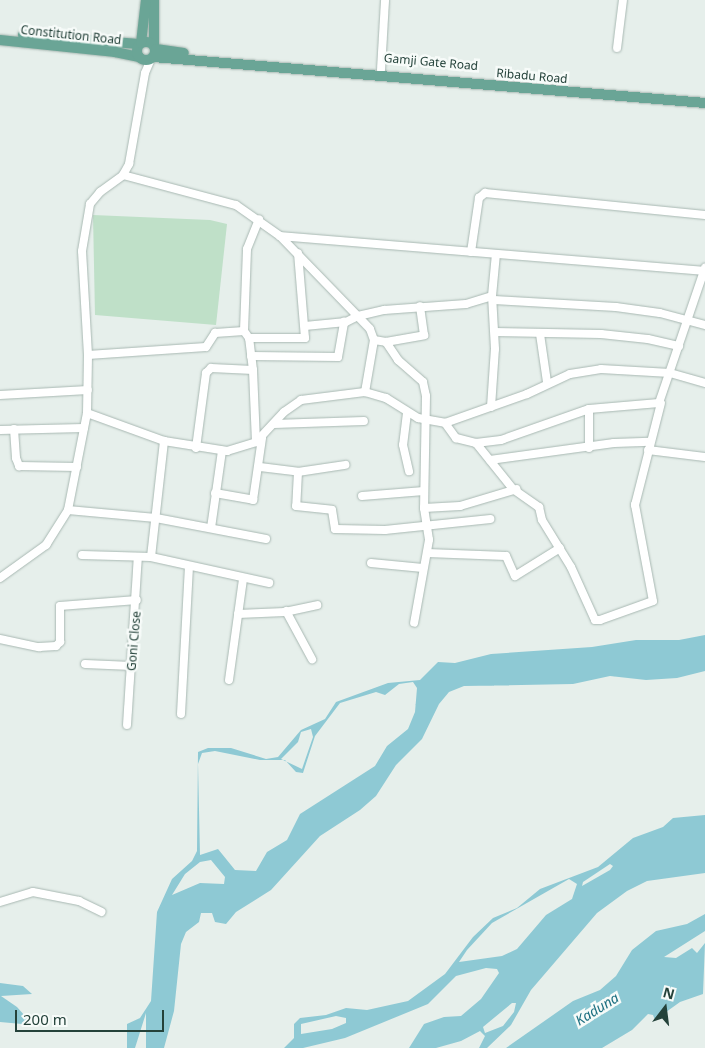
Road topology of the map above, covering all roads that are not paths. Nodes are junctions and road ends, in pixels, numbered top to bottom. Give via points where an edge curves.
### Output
1 (146, 0) edge
2 (154, 0) edge
3 (385, 0) edge
4 (623, 0) edge
5 (0, 40) edge
6 (140, 44) junction
7 (616, 48) dead end
8 (149, 55) junction
9 (381, 70) junction
10 (430, 77) junction
11 (705, 97) edge
12 (705, 103) edge
13 (123, 175) junction
14 (705, 215) edge
15 (259, 219) junction
16 (280, 236) junction
17 (472, 252) junction
18 (298, 253) junction
19 (496, 254) junction
20 (705, 270) edge
21 (493, 298) junction
22 (420, 306) junction
23 (358, 316) junction
24 (688, 320) junction
25 (344, 322) junction
26 (705, 325) edge
27 (305, 326) junction
28 (244, 331) junction
29 (495, 332) junction
30 (540, 334) junction
31 (249, 338) junction
32 (374, 340) junction
33 (386, 342) junction
34 (679, 346) junction
35 (88, 355) junction
36 (251, 356) junction
37 (253, 370) junction
38 (670, 373) junction
39 (547, 382) junction
40 (705, 383) edge
41 (88, 390) junction
42 (365, 392) junction
43 (0, 395) edge
44 (661, 402) junction
45 (491, 407) junction
46 (589, 409) junction
47 (87, 413) junction
48 (407, 413) junction
49 (428, 420) junction
50 (364, 421) dead end
51 (445, 423) junction
52 (274, 424) junction
53 (84, 428) junction
54 (0, 430) edge
55 (14, 430) junction
56 (259, 440) junction
57 (164, 441) junction
58 (476, 443) junction
59 (649, 446) junction
60 (196, 448) junction
61 (589, 448) junction
62 (222, 451) junction
63 (705, 458) edge
64 (490, 460) junction
65 (345, 465) dead end
66 (77, 467) junction
67 (260, 467) junction
68 (409, 471) dead end
69 (298, 472) junction
70 (517, 489) junction
71 (424, 491) junction
72 (215, 493) junction
73 (362, 496) dead end
74 (424, 508) junction
75 (68, 510) junction
76 (156, 518) junction
77 (490, 519) dead end
78 (426, 527) junction
79 (211, 528) junction
80 (266, 539) dead end
81 (560, 548) junction
82 (427, 553) junction
83 (82, 555) dead end
84 (138, 557) junction
85 (151, 557) junction
86 (371, 563) dead end
87 (189, 566) junction
88 (424, 568) junction
89 (0, 578) edge
90 (243, 580) junction
91 (270, 583) dead end
92 (138, 600) junction
93 (317, 605) dead end
94 (286, 612) junction
95 (238, 614) junction
96 (414, 623) dead end
97 (0, 639) edge
98 (312, 659) dead end
99 (85, 664) dead end
100 (132, 666) junction
101 (229, 680) dead end
102 (181, 714) dead end
103 (127, 725) dead end
104 (0, 902) edge
105 (102, 912) dead end

1 - 6 main road
2 - 8 main road
3 - 9 street
4 - 7 street
5 - 6 main road, Constitution Road
5 - 8 main road, Constitution Road
6 - 8 main road
6 - 8 main road, Constitution Road via 148,42
8 - 9 main road, Gamji Gate Road
8 - 10 main road, Ribadu Road
8 - 13 street via 133,154
9 - 10 main road, Gamji Gate Road
10 - 11 main road, Gamji Gate Road
10 - 12 main road, Ribadu Road
13 - 15 street via 236,205
13 - 35 street via 90,204 82,251
14 - 17 street via 485,193 479,198
15 - 16 street
15 - 28 street via 247,250
16 - 17 street
16 - 18 street
17 - 19 street
18 - 23 street
18 - 27 street
19 - 20 street
19 - 21 street
20 - 24 street
21 - 22 street via 466,304
21 - 24 street via 616,307
21 - 29 street
22 - 23 street
22 - 33 street via 424,335
23 - 25 street
23 - 32 street
24 - 26 street
24 - 34 street
25 - 27 street
25 - 36 street via 338,357
27 - 31 street via 303,338
28 - 31 street
28 - 35 street via 215,333 206,347
29 - 30 street
29 - 45 street
30 - 34 street via 630,336
30 - 39 street
31 - 36 street
32 - 33 street
32 - 42 street
33 - 49 street via 393,354 423,382
34 - 38 street
35 - 41 street
36 - 37 street
37 - 56 street
37 - 60 street via 211,368 206,373
38 - 39 street via 601,369
38 - 40 street
38 - 44 street
39 - 45 street via 527,394
41 - 43 street
41 - 47 street
42 - 48 street via 382,396
42 - 52 street via 302,400 284,412
44 - 46 street
44 - 59 street
45 - 51 street
46 - 58 street via 501,440
46 - 61 street
47 - 53 street
47 - 57 street
48 - 49 street
48 - 68 street via 403,445
49 - 51 street
49 - 71 street
50 - 52 street
51 - 58 street via 456,438
52 - 56 street
53 - 55 street
53 - 66 street
54 - 55 street
55 - 66 street via 19,466
56 - 62 street
56 - 67 street
57 - 60 street
57 - 76 street
58 - 64 street
59 - 61 street via 628,442
59 - 63 street
59 - 81 street via 635,505 652,603 597,620
60 - 62 street
61 - 64 street
62 - 72 street
64 - 70 street
65 - 69 street
66 - 75 street
67 - 69 street
67 - 72 street via 253,500
69 - 78 street via 296,506 332,510 336,529
70 - 74 street via 460,506
70 - 81 street via 538,507 542,520
71 - 73 street
71 - 74 street
72 - 79 street
74 - 78 street
75 - 76 street
75 - 89 street via 46,545
76 - 79 street
76 - 85 street
77 - 78 street
78 - 82 street
79 - 80 street
81 - 82 street via 515,576 506,556
82 - 88 street
83 - 84 street
84 - 85 street
84 - 92 street, Goni Close
85 - 87 street
86 - 88 street
87 - 90 street
87 - 102 street
88 - 96 street
90 - 91 street
90 - 95 street
92 - 97 street via 60,606 60,642 56,646 39,647
92 - 100 street, Goni Close
93 - 94 street
94 - 95 street
94 - 98 street
95 - 101 street
99 - 100 street
100 - 103 street, Goni Close
104 - 105 street via 33,892 79,901

